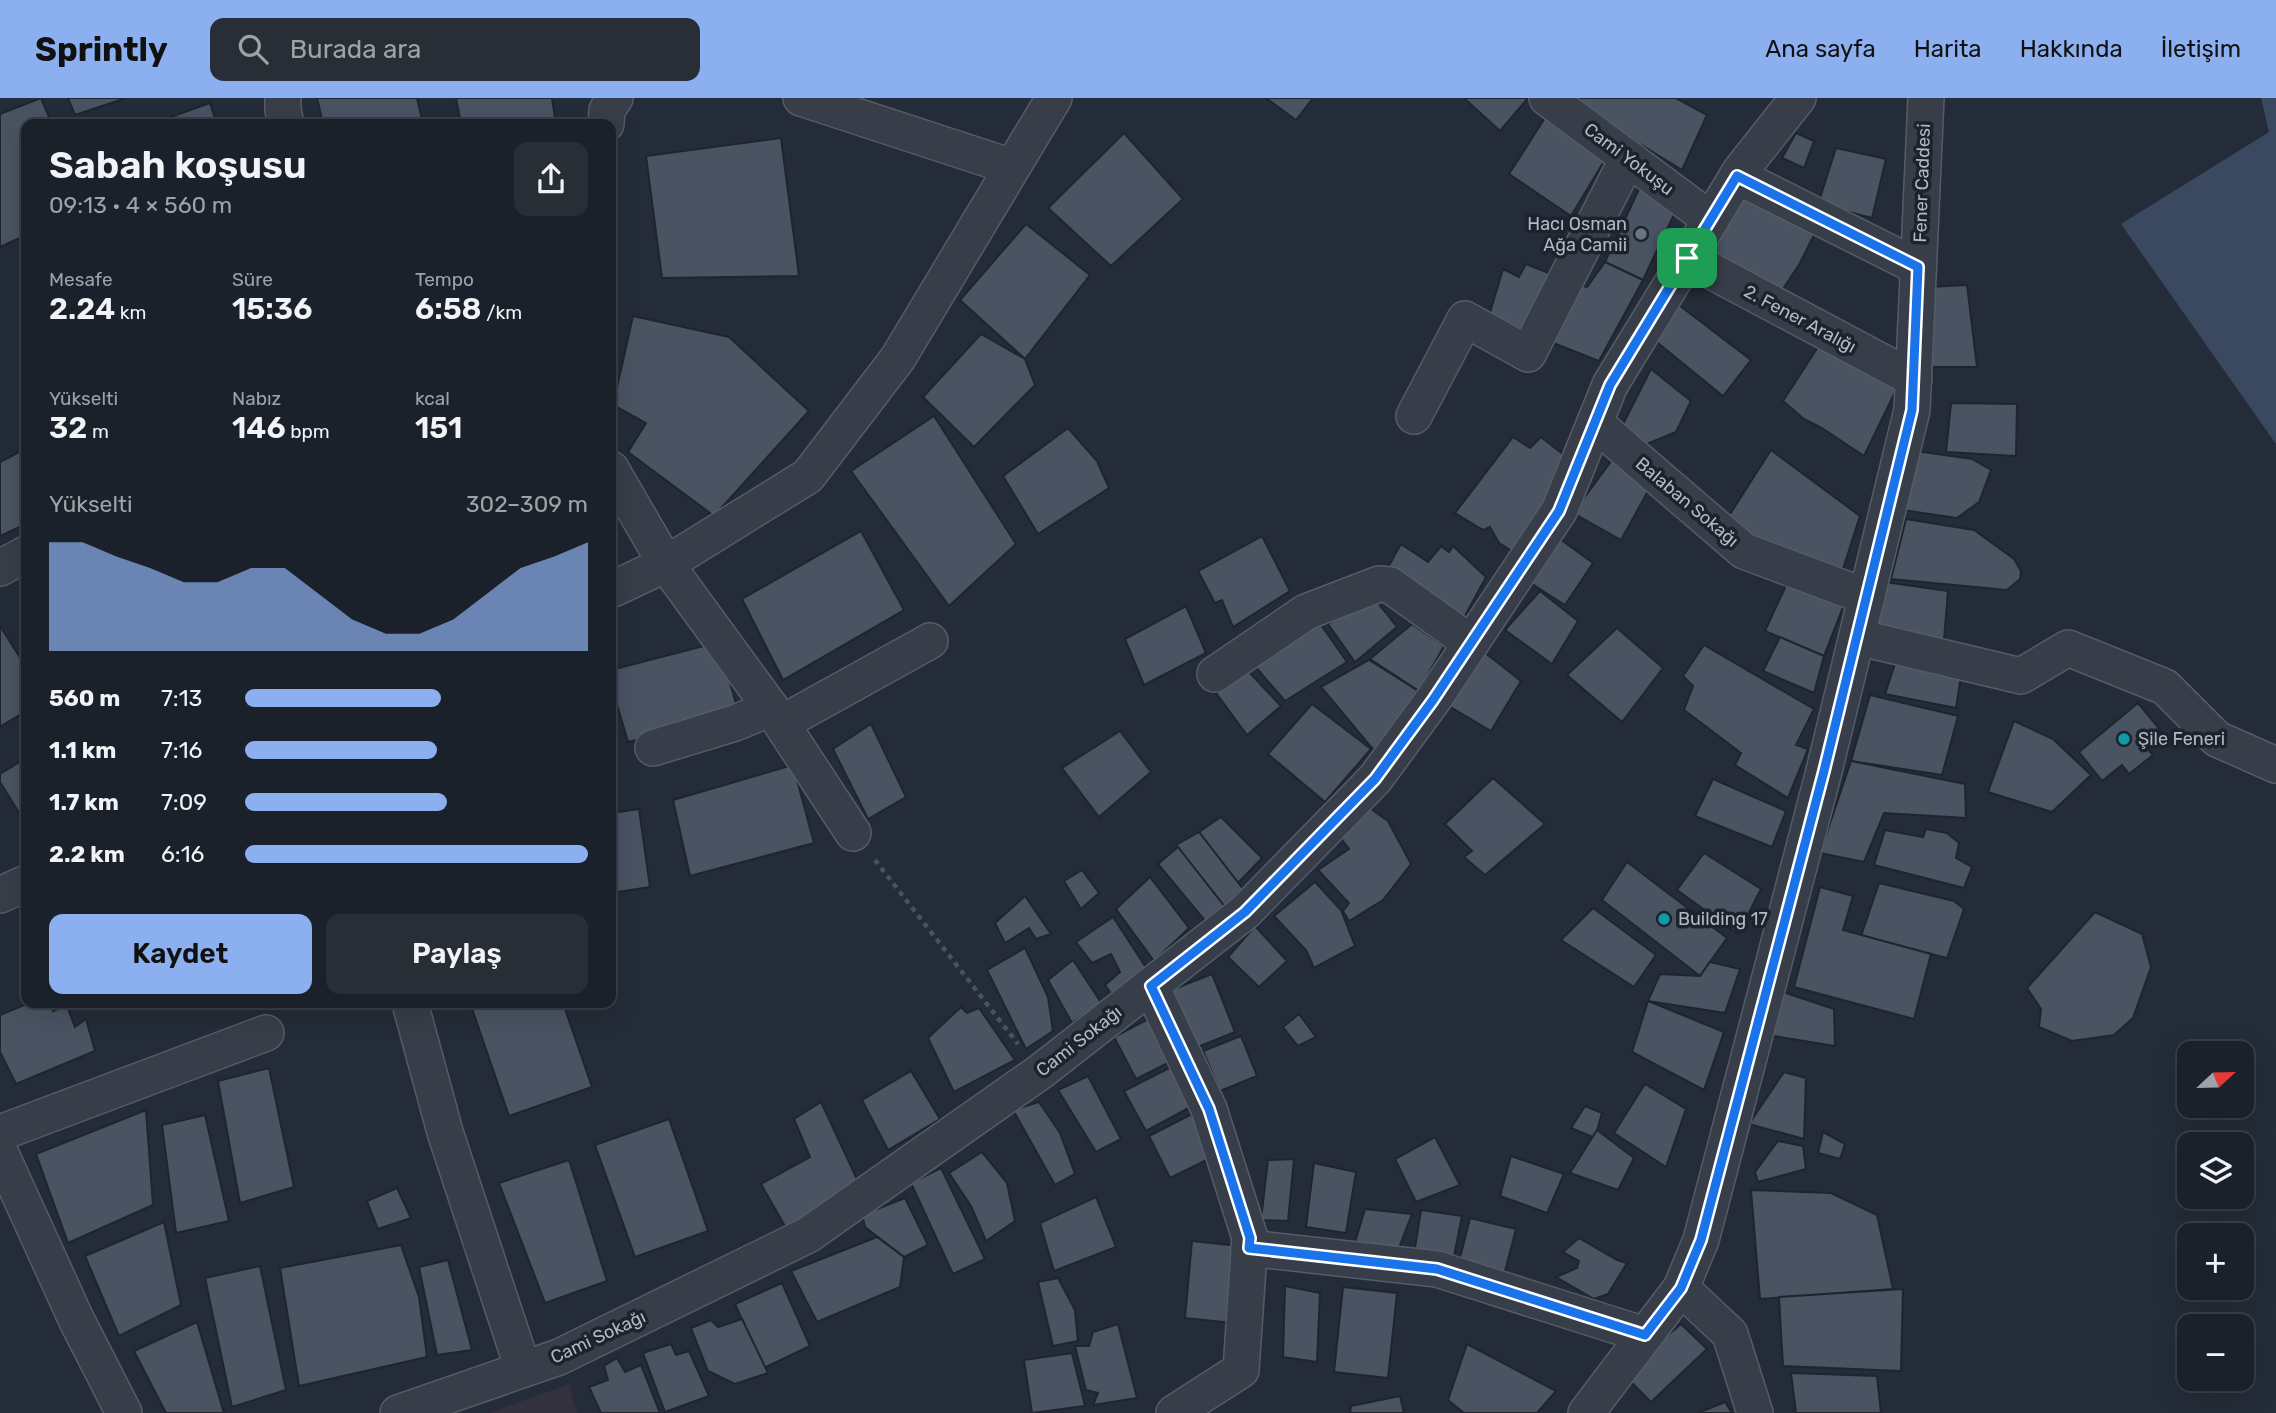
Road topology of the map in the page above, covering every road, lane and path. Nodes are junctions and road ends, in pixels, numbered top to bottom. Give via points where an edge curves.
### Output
1 (283, 98) edge
2 (615, 98) edge
3 (801, 98) edge
4 (1054, 98) edge
5 (1547, 98) edge
6 (1798, 98) edge
7 (1926, 98) edge
8 (285, 119) edge
9 (606, 119) edge
10 (1628, 158) junction
11 (1012, 167) junction
12 (1737, 176) junction
13 (1711, 219) junction
14 (1687, 258) junction
15 (1918, 267) junction
16 (1914, 379) junction
17 (1414, 416) dead end
18 (1595, 423) junction
19 (616, 478) edge
20 (21, 557) edge
21 (666, 564) junction
22 (0, 568) edge
23 (616, 588) edge
24 (1867, 597) junction
25 (1857, 637) junction
26 (930, 641) dead end
27 (1471, 643) junction
28 (1215, 674) dead end
29 (777, 716) junction
30 (653, 748) dead end
31 (2276, 765) edge
32 (853, 833) joint
33 (21, 885) edge
34 (0, 895) edge
35 (1151, 986) junction
36 (411, 1008) edge
37 (266, 1033) dead end
38 (1040, 1072) junction
39 (0, 1133) edge
40 (0, 1152) edge
41 (1249, 1248) junction
42 (1681, 1288) junction
43 (1645, 1335) junction
44 (523, 1370) junction
45 (124, 1413) edge
46 (398, 1413) edge
47 (1174, 1413) edge
48 (1586, 1413) edge
49 (1755, 1413) edge

1 - 8 street
2 - 9 street
3 - 11 street
4 - 11 street
5 - 10 street, Cami Yokuşu
6 - 12 street, Cami Sokağı
7 - 15 street, Fener Caddesi
10 - 13 street, Cami Yokuşu
10 - 17 street via 1528,354 1465,320
11 - 21 street via 898,359 808,476
12 - 13 street, Cami Sokağı
12 - 15 street
13 - 14 street, Cami Sokağı
14 - 16 street, 2. Fener Aralığı
14 - 18 street, Cami Sokağı via 1610,385
15 - 16 street, Fener Caddesi
16 - 24 street, Fener Caddesi via 1912,410
18 - 24 street, Balaban Sokağı via 1744,551
18 - 27 street, Cami Sokağı via 1559,511
19 - 21 street
20 - 22 street
21 - 23 street
21 - 29 street
24 - 25 street, Fener Caddesi
25 - 31 street via 2021,676 2068,648 2165,687 2217,738
25 - 42 street, Fener Caddesi via 1701,1240
26 - 29 street
27 - 28 street via 1390,585 1379,584 1306,612
27 - 35 street, Cami Sokağı via 1375,779 1245,912
29 - 30 street via 735,723
29 - 32 street
32 - 38 path
33 - 34 street
35 - 38 street, Cami Sokağı
35 - 41 street via 1209,1109 1250,1238
36 - 44 street via 445,1132
37 - 39 street
38 - 44 street, Cami Sokağı via 808,1235 559,1357
40 - 45 street
41 - 43 street via 1437,1269
41 - 47 street via 1241,1370
42 - 43 street, Fener Caddesi
42 - 49 street via 1730,1334
43 - 48 street, Fener Caddesi
44 - 46 street, Cami Sokağı

